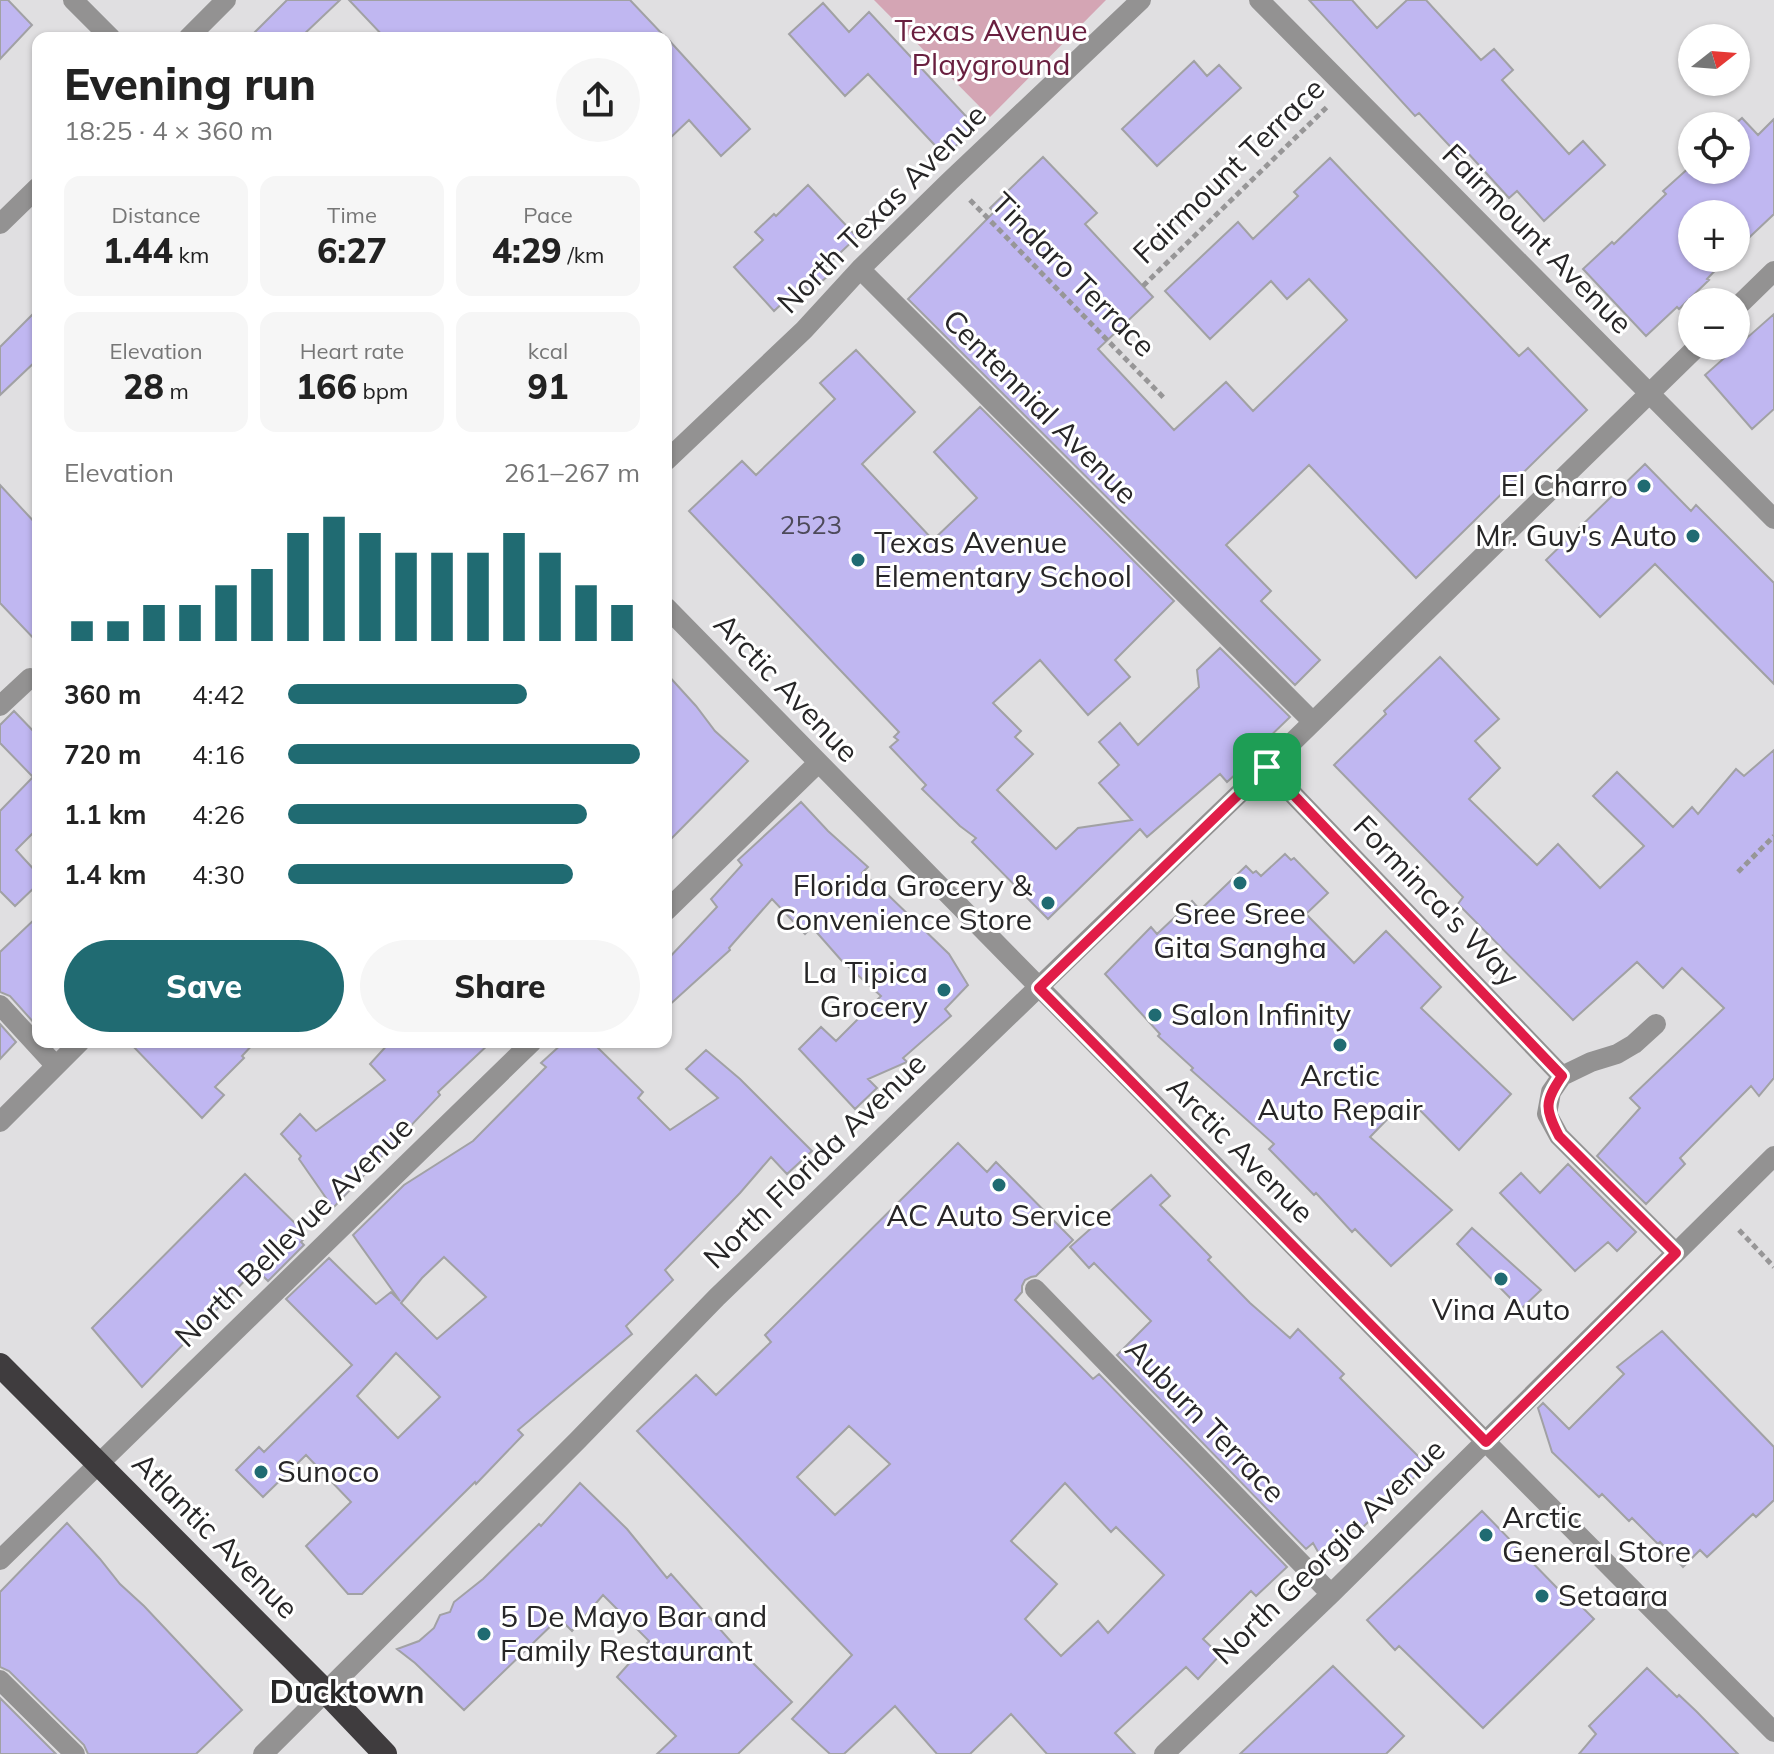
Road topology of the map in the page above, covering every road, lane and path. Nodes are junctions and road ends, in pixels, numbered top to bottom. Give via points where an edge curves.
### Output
1 (73, 0) edge
2 (226, 0) edge
3 (1141, 0) edge
4 (1259, 0) edge
5 (105, 32) edge
6 (194, 32) edge
7 (1346, 88) junction
8 (950, 181) junction
9 (32, 193) edge
10 (0, 224) edge
11 (860, 269) junction
12 (1774, 271) edge
13 (1143, 286) dead end
14 (1750, 294) edge
15 (1684, 360) edge
16 (1649, 394) junction
17 (1165, 399) dead end
18 (672, 455) edge
19 (1774, 519) edge
20 (672, 613) edge
21 (30, 678) dead end
22 (0, 706) edge
23 (1313, 722) junction
24 (818, 763) junction
25 (1267, 767) junction
26 (1774, 836) edge
27 (1738, 872) dead end
28 (672, 905) edge
29 (1039, 988) junction
30 (0, 1005) edge
31 (1656, 1024) dead end
32 (32, 1040) edge
33 (39, 1048) edge
34 (74, 1048) edge
35 (526, 1048) edge
36 (56, 1066) junction
37 (1562, 1076) junction
38 (0, 1122) edge
39 (1774, 1156) edge
40 (1720, 1209) junction
41 (1676, 1253) junction
42 (1774, 1267) edge
43 (1035, 1289) dead end
44 (0, 1365) edge
45 (1486, 1442) junction
46 (98, 1465) junction
47 (2, 1554) edge
48 (1331, 1594) junction
49 (0, 1680) edge
50 (325, 1691) junction
51 (1774, 1732) edge
52 (75, 1754) edge
53 (263, 1754) edge
54 (385, 1754) edge
55 (1164, 1754) edge

1 - 5 street
2 - 6 street
3 - 8 street, North Texas Avenue
4 - 7 street, Fairmount Avenue
7 - 13 path, Fairmount Terrace
7 - 16 street, Fairmount Avenue
8 - 11 street, North Texas Avenue
8 - 17 path, Tindaro Terrace
9 - 10 street
11 - 18 street, North Texas Avenue
11 - 23 street, Centennial Avenue
12 - 14 street
15 - 16 street, North Florida Avenue
16 - 19 street, Fairmount Avenue
16 - 23 street, North Florida Avenue
20 - 24 street, Arctic Avenue
21 - 22 street
23 - 25 street, North Florida Avenue
24 - 28 street
24 - 29 street, Arctic Avenue
25 - 29 street, North Florida Avenue
25 - 37 street, Forminca's Way
26 - 27 path
29 - 45 street, Arctic Avenue
29 - 50 street, North Florida Avenue via 717,1297
30 - 32 street
31 - 37 street via 1617,1054
33 - 36 street
34 - 36 street
35 - 46 street, North Bellevue Avenue
36 - 38 street
37 - 41 street via 1551,1092 1547,1114 1559,1136
39 - 40 street, North Georgia Avenue
40 - 41 street, North Georgia Avenue
40 - 42 path
41 - 45 street, North Georgia Avenue
43 - 48 street, Auburn Terrace
44 - 46 highway, Atlantic Avenue
45 - 48 street, North Georgia Avenue
45 - 51 street, Arctic Avenue
46 - 47 street, North Bellevue Avenue
46 - 50 highway, Atlantic Avenue
48 - 55 street, North Georgia Avenue
49 - 52 street
50 - 53 street, North Florida Avenue
50 - 54 highway, Atlantic Avenue

